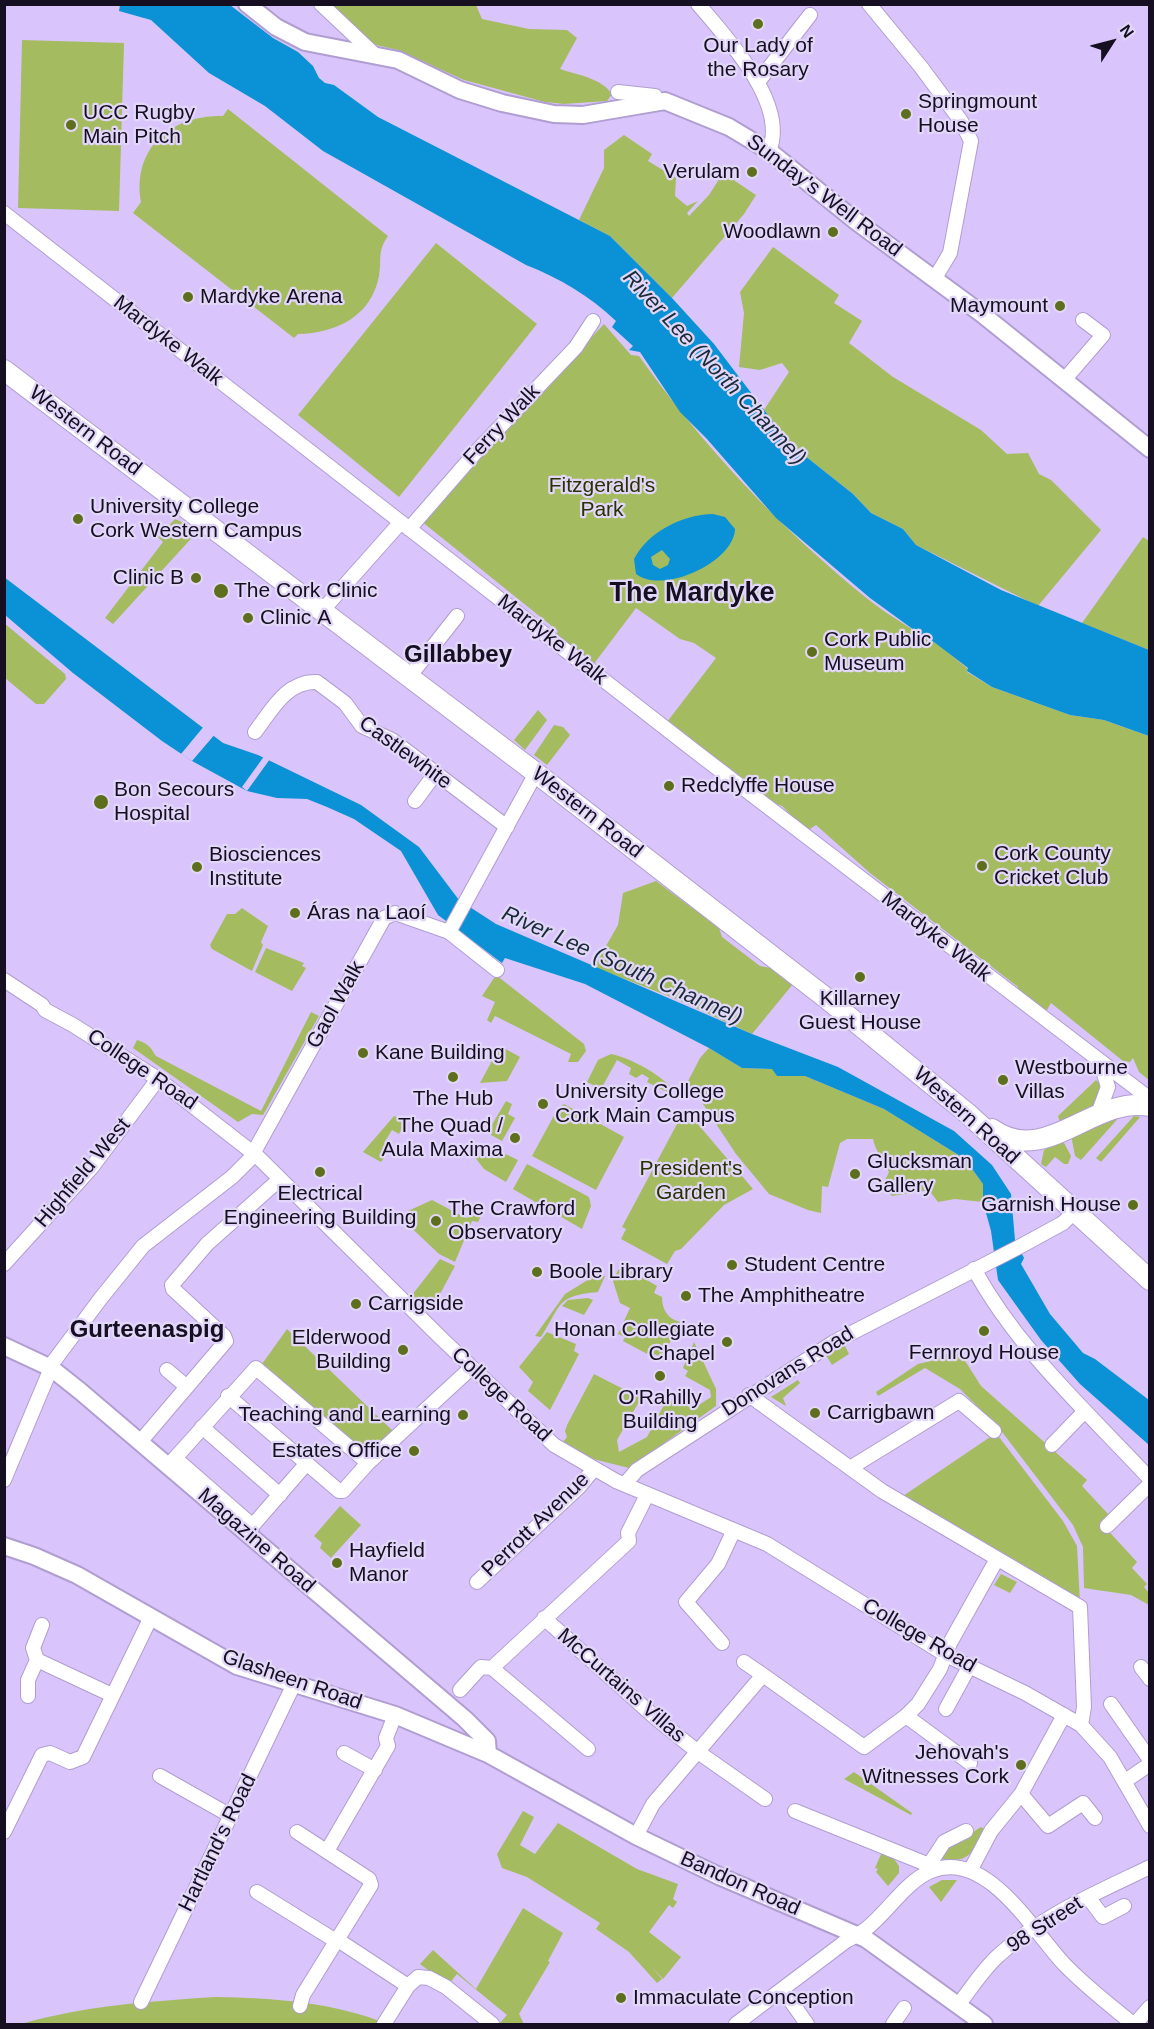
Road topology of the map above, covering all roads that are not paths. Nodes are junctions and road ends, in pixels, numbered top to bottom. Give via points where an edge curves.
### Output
1 (247, 4) edge
2 (321, 4) edge
3 (698, 4) edge
4 (869, 4) edge
5 (810, 15) dead end
6 (374, 54) junction
7 (758, 82) junction
8 (618, 92) dead end
9 (657, 101) junction
10 (769, 151) junction
11 (4, 213) edge
12 (935, 278) junction
13 (1083, 320) dead end
14 (593, 321) dead end
15 (4, 370) edge
16 (1065, 379) junction
17 (1149, 449) edge
18 (405, 526) junction
19 (321, 612) junction
20 (457, 616) dead end
21 (409, 677) junction
22 (255, 732) dead end
23 (536, 773) junction
24 (435, 774) junction
25 (415, 801) dead end
26 (507, 827) junction
27 (450, 928) junction
28 (497, 970) dead end
29 (4, 980) edge
30 (1101, 1064) junction
31 (158, 1079) junction
32 (1149, 1099) edge
33 (1149, 1106) edge
34 (967, 1113) junction
35 (1098, 1114) junction
36 (1045, 1138) junction
37 (254, 1153) junction
38 (280, 1179) junction
39 (1039, 1181) junction
40 (1074, 1212) junction
41 (4, 1264) edge
42 (974, 1269) junction
43 (1149, 1280) edge
44 (4, 1346) edge
45 (51, 1368) junction
46 (471, 1368) junction
47 (167, 1370) dead end
48 (187, 1387) junction
49 (748, 1395) junction
50 (228, 1396) junction
51 (1084, 1412) junction
52 (202, 1427) junction
53 (994, 1431) dead end
54 (140, 1442) junction
55 (1052, 1445) dead end
56 (171, 1462) junction
57 (307, 1463) junction
58 (368, 1463) junction
59 (850, 1468) junction
60 (594, 1469) junction
61 (1149, 1479) edge
62 (4, 1480) edge
63 (625, 1484) junction
64 (1149, 1484) edge
65 (280, 1495) junction
66 (647, 1495) junction
67 (1107, 1526) dead end
68 (250, 1529) junction
69 (734, 1530) junction
70 (4, 1546) edge
71 (997, 1559) junction
72 (477, 1582) dead end
73 (151, 1617) junction
74 (544, 1618) junction
75 (42, 1625) dead end
76 (722, 1643) dead end
77 (946, 1655) junction
78 (37, 1660) junction
79 (744, 1662) dead end
80 (969, 1667) junction
81 (492, 1668) junction
82 (763, 1675) junction
83 (294, 1684) junction
84 (460, 1690) dead end
85 (112, 1695) junction
86 (28, 1696) dead end
87 (1111, 1704) dead end
88 (946, 1709) dead end
89 (395, 1715) junction
90 (1064, 1715) junction
91 (906, 1716) junction
92 (1081, 1725) junction
93 (588, 1749) dead end
94 (698, 1752) junction
95 (344, 1753) dead end
96 (488, 1754) junction
97 (1149, 1762) edge
98 (970, 1763) dead end
99 (375, 1770) junction
100 (160, 1776) dead end
101 (1125, 1781) junction
102 (1022, 1794) junction
103 (765, 1799) dead end
104 (795, 1811) dead end
105 (231, 1816) junction
106 (1095, 1818) dead end
107 (1149, 1826) edge
108 (966, 1831) dead end
109 (4, 1832) edge
110 (297, 1832) dead end
111 (636, 1836) junction
112 (327, 1851) junction
113 (1149, 1867) edge
114 (931, 1868) junction
115 (970, 1871) junction
116 (257, 1892) dead end
117 (1088, 1897) junction
118 (1124, 1906) dead end
119 (1033, 1928) junction
120 (855, 1936) junction
121 (340, 1943) junction
122 (408, 1986) junction
123 (783, 1990) junction
124 (141, 2002) dead end
125 (958, 2005) junction
126 (300, 2006) dead end
127 (1149, 2007) edge
128 (904, 2008) dead end
129 (384, 2025) edge
130 (492, 2025) edge
131 (736, 2025) edge
132 (807, 2025) edge
133 (893, 2025) edge
134 (984, 2025) edge
135 (1134, 2025) edge

1 - 6 main road, Sunday's Well Road via 276,27 305,42
2 - 6 street
3 - 7 street
4 - 12 street via 928,76 971,141 950,253
5 - 7 street
6 - 9 main road, Sunday's Well Road via 398,60 471,94 554,114 583,115
7 - 10 street via 771,121 773,140
8 - 9 street via 655,96
9 - 10 main road, Sunday's Well Road via 729,127
10 - 12 main road, Sunday's Well Road
11 - 18 street, Mardyke Walk
12 - 16 main road, Sunday's Well Road
13 - 16 street via 1103,335
14 - 18 street, Ferry Walk via 576,347
15 - 19 highway, Western Road
16 - 17 main road, Sunday's Well Road
18 - 19 street, Ferry Walk
18 - 30 street, Mardyke Walk
19 - 21 highway, Western Road
20 - 21 street
21 - 23 highway, Western Road
22 - 24 street, Castlewhite via 290,689 317,682 345,703 362,726 391,739
23 - 26 street
23 - 34 highway, Western Road
24 - 25 street
24 - 26 street, Castlewhite
26 - 27 street
27 - 28 street, Gaol Walk
27 - 37 street, Gaol Walk via 395,913 384,918
29 - 31 street, College Road via 45,1010
30 - 32 street, Mardyke Walk
30 - 35 street via 1108,1092
31 - 37 street, College Road
31 - 41 street, Highfield West via 92,1167
33 - 35 highway via 1122,1107
34 - 36 highway via 1016,1141
34 - 39 highway, Western Road
35 - 36 highway
36 - 39 highway via 1036,1164
37 - 38 street, College Road
37 - 45 street, Gaol Walk via 237,1173 138,1251
38 - 46 street, College Road
38 - 48 street via 207,1244 172,1285 226,1339
39 - 40 highway, Western Road
40 - 42 street, Donovans Road via 1063,1223
40 - 43 highway, Western Road
42 - 49 street, Donovans Road via 846,1334
42 - 51 street via 1009,1325
44 - 45 main road, Magazine Road
45 - 54 main road, Magazine Road
45 - 62 street, Gaol Walk
46 - 58 street
46 - 60 street, College Road via 545,1437
47 - 48 street
48 - 54 street
49 - 59 street
49 - 63 street, Donovans Road via 637,1470
50 - 52 street
50 - 57 street
50 - 58 street via 258,1368
51 - 55 street
51 - 61 street
52 - 56 street
52 - 65 street
53 - 59 street via 965,1403 954,1403
54 - 56 main road, Magazine Road
56 - 68 main road, Magazine Road
57 - 58 street via 341,1491
57 - 65 street
59 - 71 street via 914,1512
60 - 63 street, College Road
60 - 72 street, Perrott Avenue
63 - 66 street, College Road
64 - 67 street
65 - 68 street
66 - 69 street, College Road
66 - 74 street via 628,1533 629,1541
68 - 96 main road, Magazine Road via 465,1719 487,1741
69 - 76 street via 718,1564 686,1602
69 - 77 street, College Road via 780,1552
70 - 73 main road, Glasheen Road via 68,1571
71 - 77 street
71 - 92 street via 1080,1607 1084,1707
73 - 83 main road, Glasheen Road via 230,1663
73 - 85 street
74 - 81 street
74 - 94 street, McCurtains Villas via 627,1695
75 - 78 street via 33,1648
77 - 80 street, College Road
77 - 91 street via 918,1704
78 - 85 street
78 - 86 street via 28,1680
79 - 82 street
80 - 88 street
80 - 90 street, College Road
81 - 84 street via 481,1667
81 - 93 street
82 - 91 street via 864,1747
82 - 94 street, McCurtains Villas
83 - 89 main road, Glasheen Road
83 - 105 street, Hartland's Road
85 - 109 street via 80,1759 70,1762 46,1753 38,1759
87 - 97 street
89 - 96 main road, Glasheen Road
89 - 99 street via 386,1738 388,1746
90 - 92 street, College Road
90 - 102 street
91 - 98 street
92 - 101 street, College Road via 1101,1745
94 - 103 street, McCurtains Villas
94 - 111 street, McCurtains Villas via 653,1804
95 - 99 street
96 - 111 main road, Bandon Road
97 - 101 street
99 - 112 street
100 - 105 street
101 - 107 street, College Road
102 - 106 street via 1048,1826 1083,1803
102 - 115 street via 991,1831
104 - 114 street
105 - 124 street, Hartland's Road
108 - 114 street via 944,1842
110 - 112 street
111 - 120 main road, Bandon Road
112 - 121 street via 371,1882
113 - 117 street, 98 Street
114 - 115 street
114 - 120 street
115 - 119 street via 997,1887
116 - 121 street
117 - 118 street via 1103,1917
117 - 119 street, 98 Street
119 - 125 street, 98 Street via 997,1956
119 - 135 street via 1065,1964
120 - 123 street
120 - 125 main road, Bandon Road via 866,1939
121 - 122 street
121 - 126 street via 303,1995
122 - 129 street
122 - 130 street via 418,1977 437,1982
123 - 131 street
123 - 132 street
125 - 134 main road, Bandon Road
127 - 135 street
128 - 133 street

